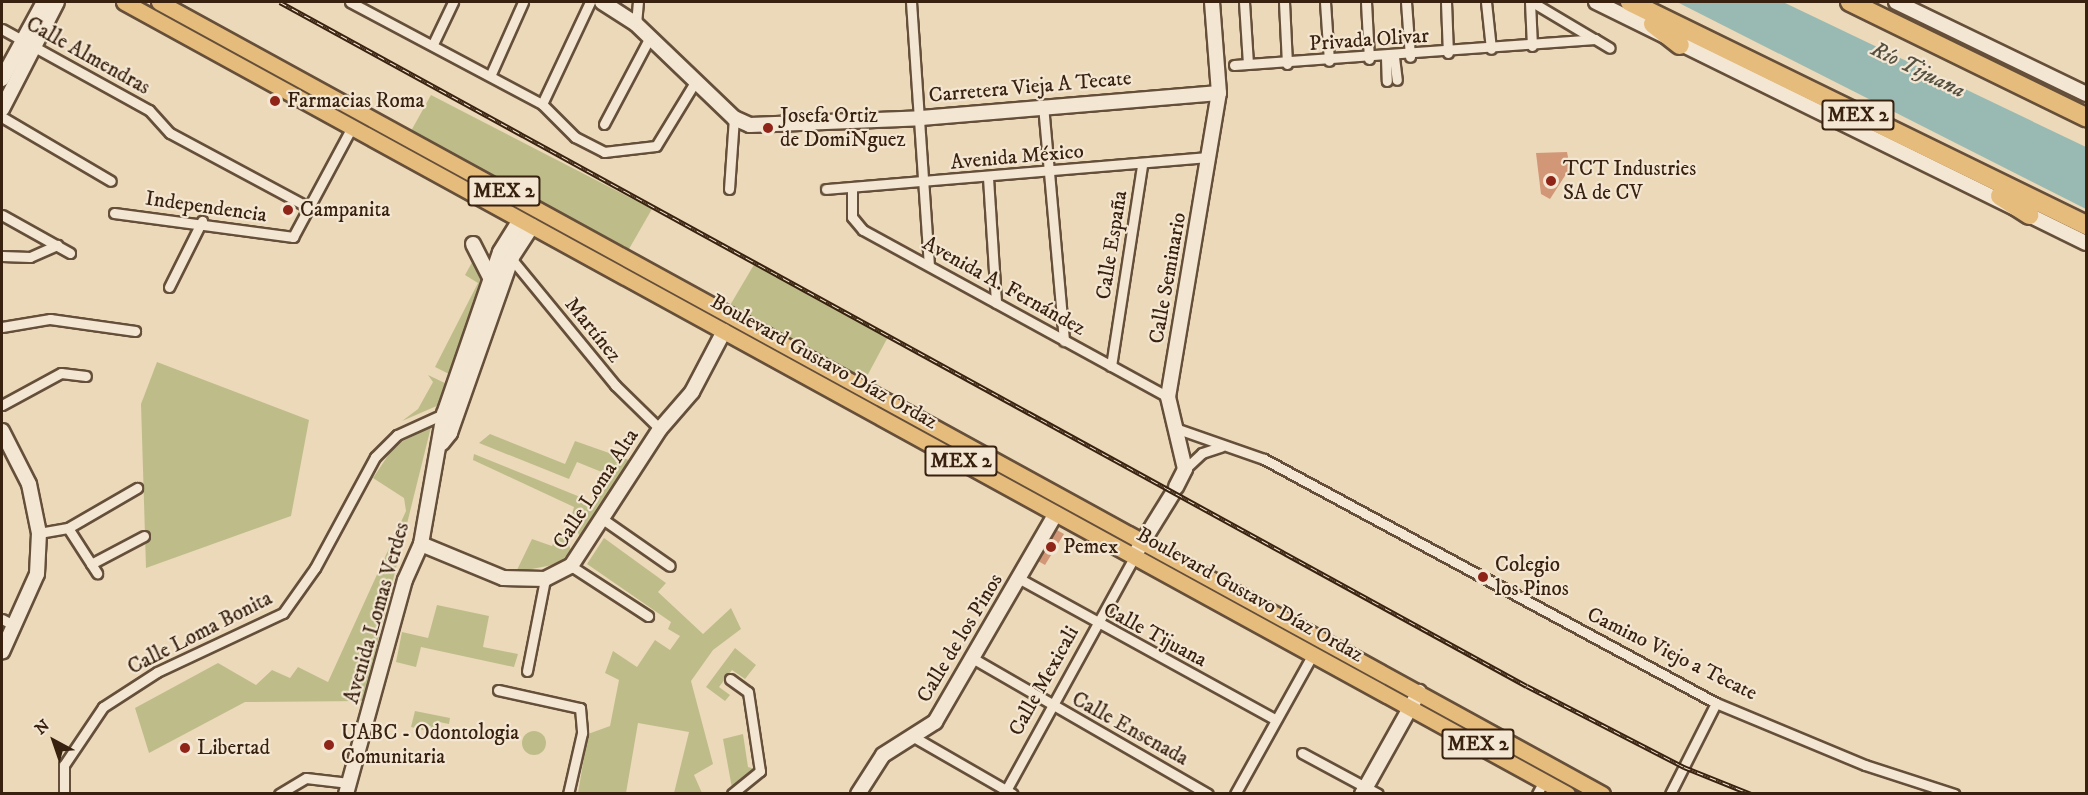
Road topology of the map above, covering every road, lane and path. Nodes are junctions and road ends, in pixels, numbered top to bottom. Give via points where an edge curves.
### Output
1 (44, 2) edge
2 (57, 2) edge
3 (124, 2) edge
4 (159, 2) edge
5 (350, 2) edge
6 (374, 2) edge
7 (453, 2) edge
8 (523, 2) edge
9 (590, 2) edge
10 (602, 2) edge
11 (638, 2) edge
12 (911, 2) edge
13 (1212, 2) edge
14 (1244, 2) edge
15 (1284, 2) edge
16 (1325, 2) edge
17 (1366, 2) edge
18 (1406, 2) edge
19 (1446, 2) edge
20 (1486, 2) edge
21 (1531, 2) edge
22 (1596, 2) edge
23 (1619, 2) edge
24 (1630, 2) edge
25 (1850, 2) edge
26 (1871, 2) edge
27 (1896, 2) edge
28 (369, 11) junction
29 (636, 24) junction
30 (2, 29) edge
31 (649, 39) junction
32 (1595, 39) junction
33 (1928, 41) junction
34 (27, 44) junction
35 (434, 44) junction
36 (1680, 45) junction
37 (1532, 46) junction
38 (1610, 48) dead end
39 (1491, 49) junction
40 (1448, 53) junction
41 (1410, 57) junction
42 (1390, 58) junction
43 (1369, 59) junction
44 (1329, 60) junction
45 (1248, 64) junction
46 (1287, 64) junction
47 (1234, 66) dead end
48 (491, 74) junction
49 (1392, 76) dead end
50 (2, 79) edge
51 (695, 82) junction
52 (1219, 93) junction
53 (2086, 94) edge
54 (542, 104) junction
55 (1043, 105) junction
56 (2, 112) edge
57 (2086, 117) edge
58 (734, 118) junction
59 (921, 118) junction
60 (604, 124) dead end
61 (352, 127) junction
62 (1939, 155) junction
63 (1210, 157) junction
64 (1142, 166) junction
65 (1051, 173) junction
66 (988, 178) junction
67 (111, 181) dead end
68 (926, 183) junction
69 (852, 188) junction
70 (729, 189) dead end
71 (826, 189) dead end
72 (308, 207) junction
73 (114, 213) dead end
74 (2, 215) edge
75 (2029, 215) junction
76 (202, 221) junction
77 (526, 223) junction
78 (2086, 225) edge
79 (2086, 243) edge
80 (473, 244) dead end
81 (57, 245) junction
82 (70, 252) dead end
83 (506, 254) junction
84 (2, 256) edge
85 (929, 264) junction
86 (490, 278) junction
87 (169, 288) dead end
88 (996, 303) junction
89 (2, 327) edge
90 (135, 331) dead end
91 (724, 331) junction
92 (1064, 340) junction
93 (1111, 366) junction
94 (86, 376) dead end
95 (849, 381) junction
96 (841, 394) junction
97 (1168, 397) junction
98 (2, 405) edge
99 (458, 407) junction
100 (444, 414) junction
101 (1175, 428) junction
102 (660, 429) junction
103 (2, 431) edge
104 (442, 443) junction
105 (1223, 447) junction
106 (1185, 469) junction
107 (137, 488) dead end
108 (1056, 513) junction
109 (604, 520) junction
110 (68, 528) junction
111 (39, 533) junction
112 (144, 536) dead end
113 (1142, 542) junction
114 (421, 544) junction
115 (1135, 556) junction
116 (572, 566) junction
117 (670, 566) dead end
118 (545, 579) junction
119 (1020, 579) junction
120 (648, 616) dead end
121 (2, 619) edge
122 (1096, 623) junction
123 (15, 626) junction
124 (2, 652) edge
125 (1314, 652) junction
126 (974, 659) junction
127 (527, 670) dead end
128 (730, 679) dead end
129 (498, 690) dead end
130 (1419, 693) junction
131 (1716, 703) junction
132 (1050, 705) junction
133 (1411, 707) junction
134 (1275, 719) junction
135 (912, 736) junction
136 (1302, 753) dead end
137 (1541, 787) edge
138 (347, 788) edge
139 (1369, 791) edge
140 (1008, 792) edge
141 (64, 794) edge
142 (279, 794) edge
143 (568, 794) edge
144 (732, 794) edge
145 (858, 794) edge
146 (1208, 794) edge
147 (1235, 794) edge
148 (1567, 794) edge
149 (1602, 794) edge
150 (1670, 794) edge
151 (1954, 794) edge

1 - 34 street
2 - 34 street
3 - 61 main road, Boulevard Gustavo Díaz Ordaz / MEX 2
4 - 95 main road, Boulevard Gustavo Díaz Ordaz / MEX 2
5 - 28 street
6 - 28 street
7 - 35 street
8 - 48 street
9 - 54 street
10 - 29 street, Carretera Vieja A Tecate
11 - 29 street
12 - 59 street
13 - 52 street, Calle Seminario
14 - 45 street
15 - 46 street
16 - 44 street
17 - 43 street
18 - 41 street
19 - 40 street
20 - 39 street
21 - 32 street
21 - 37 street
22 - 36 street
23 - 36 highway
24 - 62 highway, MEX 2
25 - 33 highway
26 - 33 highway
27 - 53 street
28 - 35 street
29 - 31 street, Carretera Vieja A Tecate
30 - 34 street, Calle Almendras
31 - 51 street, Carretera Vieja A Tecate
31 - 60 street
32 - 37 street, Privada Olivar
32 - 38 street
33 - 57 highway
34 - 50 street
34 - 56 street
34 - 72 street, Calle Almendras via 149,110 185,142
35 - 48 street
36 - 75 street
37 - 39 street, Privada Olivar
39 - 40 street, Privada Olivar
40 - 41 street, Privada Olivar
41 - 42 street, Privada Olivar
42 - 43 street, Privada Olivar
42 - 49 street
43 - 44 street, Privada Olivar
44 - 46 street, Privada Olivar
45 - 46 street, Privada Olivar
45 - 47 street, Privada Olivar
48 - 54 street
51 - 54 street via 656,146 604,152 575,137
51 - 58 street, Carretera Vieja A Tecate
52 - 55 street, Carretera Vieja A Tecate
52 - 63 street, Calle Seminario
55 - 59 street, Carretera Vieja A Tecate
55 - 65 street
56 - 67 street
58 - 59 street, Carretera Vieja A Tecate via 750,125
58 - 70 street
59 - 68 street
61 - 72 street
61 - 77 main road, Boulevard Gustavo Díaz Ordaz / MEX 2
62 - 75 highway via 1946,165
62 - 78 highway, MEX 2
63 - 64 street, Avenida México
63 - 97 street, Calle Seminario
64 - 65 street, Avenida México
64 - 93 street, Calle España
65 - 66 street, Avenida México
65 - 92 street
66 - 68 street, Avenida México
66 - 88 street
68 - 69 street, Avenida México
68 - 85 street
69 - 71 street, Avenida México
69 - 85 street, Avenida A. Fernández via 855,224
72 - 76 street, Independencia via 293,237
73 - 76 street, Independencia
74 - 81 street
75 - 79 street
76 - 87 street
77 - 83 street, Avenida Lomas Verdes
77 - 91 main road, Boulevard Gustavo Díaz Ordaz / MEX 2
80 - 86 street
81 - 82 street
81 - 84 street via 30,257
83 - 86 street, Avenida Lomas Verdes
83 - 99 street, Avenida Lomas Verdes
83 - 102 street, Martínez via 615,385
85 - 88 street, Avenida A. Fernández
86 - 100 street, Avenida Lomas Verdes
88 - 92 street, Avenida A. Fernández
89 - 90 street via 50,319
91 - 96 main road, Boulevard Gustavo Díaz Ordaz / MEX 2
91 - 102 street, Calle Loma Alta via 692,392
92 - 93 street, Avenida A. Fernández
93 - 97 street, Avenida A. Fernández
94 - 98 street via 61,373
95 - 96 main road
95 - 113 main road, Boulevard Gustavo Díaz Ordaz / MEX 2
96 - 108 main road, Boulevard Gustavo Díaz Ordaz / MEX 2
97 - 101 street, Calle Seminario
99 - 100 street, Calle Loma Bonita
99 - 104 street, Avenida Lomas Verdes
100 - 104 street, Avenida Lomas Verdes
100 - 141 street, Calle Loma Bonita via 397,435 375,457 315,568 283,613 157,672 103,707 68,758
101 - 105 street, Camino Viejo a Tecate
101 - 106 street, Calle Seminario
102 - 109 street, Calle Loma Alta
103 - 111 street via 29,484
104 - 114 street, Avenida Lomas Verdes
105 - 106 street via 1202,453
105 - 131 street, Camino Viejo a Tecate via 1264,459
106 - 113 street
107 - 110 street
108 - 115 main road, Boulevard Gustavo Díaz Ordaz / MEX 2
108 - 119 street, Calle de los Pinos
109 - 116 street, Calle Loma Alta
109 - 117 street
110 - 111 street
110 - 112 street via 94,569
111 - 123 street via 37,574
113 - 115 street
113 - 130 main road, Boulevard Gustavo Díaz Ordaz / MEX 2
114 - 118 street, Calle Loma Alta via 503,578
114 - 138 street, Avenida Lomas Verdes via 405,580
115 - 122 street, Calle Mexicali
115 - 125 main road, Boulevard Gustavo Díaz Ordaz / MEX 2
116 - 118 street, Calle Loma Alta
116 - 120 street
118 - 127 street
119 - 122 street, Calle Tijuana
119 - 126 street, Calle de los Pinos
121 - 123 street
122 - 132 street, Calle Mexicali
122 - 134 street, Calle Tijuana
123 - 124 street
125 - 133 main road, Boulevard Gustavo Díaz Ordaz / MEX 2
125 - 134 street
126 - 132 street, Calle Ensenada
126 - 135 street, Calle de los Pinos via 935,722
128 - 144 street via 748,692 760,771
129 - 143 street via 582,711
130 - 133 street
130 - 149 main road, Boulevard Gustavo Díaz Ordaz / MEX 2
131 - 150 street
131 - 151 street, Camino Viejo a Tecate via 1865,765
132 - 140 street, Calle Mexicali
132 - 146 street, Calle Ensenada
133 - 137 main road, Boulevard Gustavo Díaz Ordaz / MEX 2
133 - 139 street
134 - 147 street
135 - 140 street
135 - 145 street, Calle de los Pinos via 883,755
136 - 139 street
137 - 148 main road, Boulevard Gustavo Díaz Ordaz / MEX 2
138 - 142 street via 306,778

